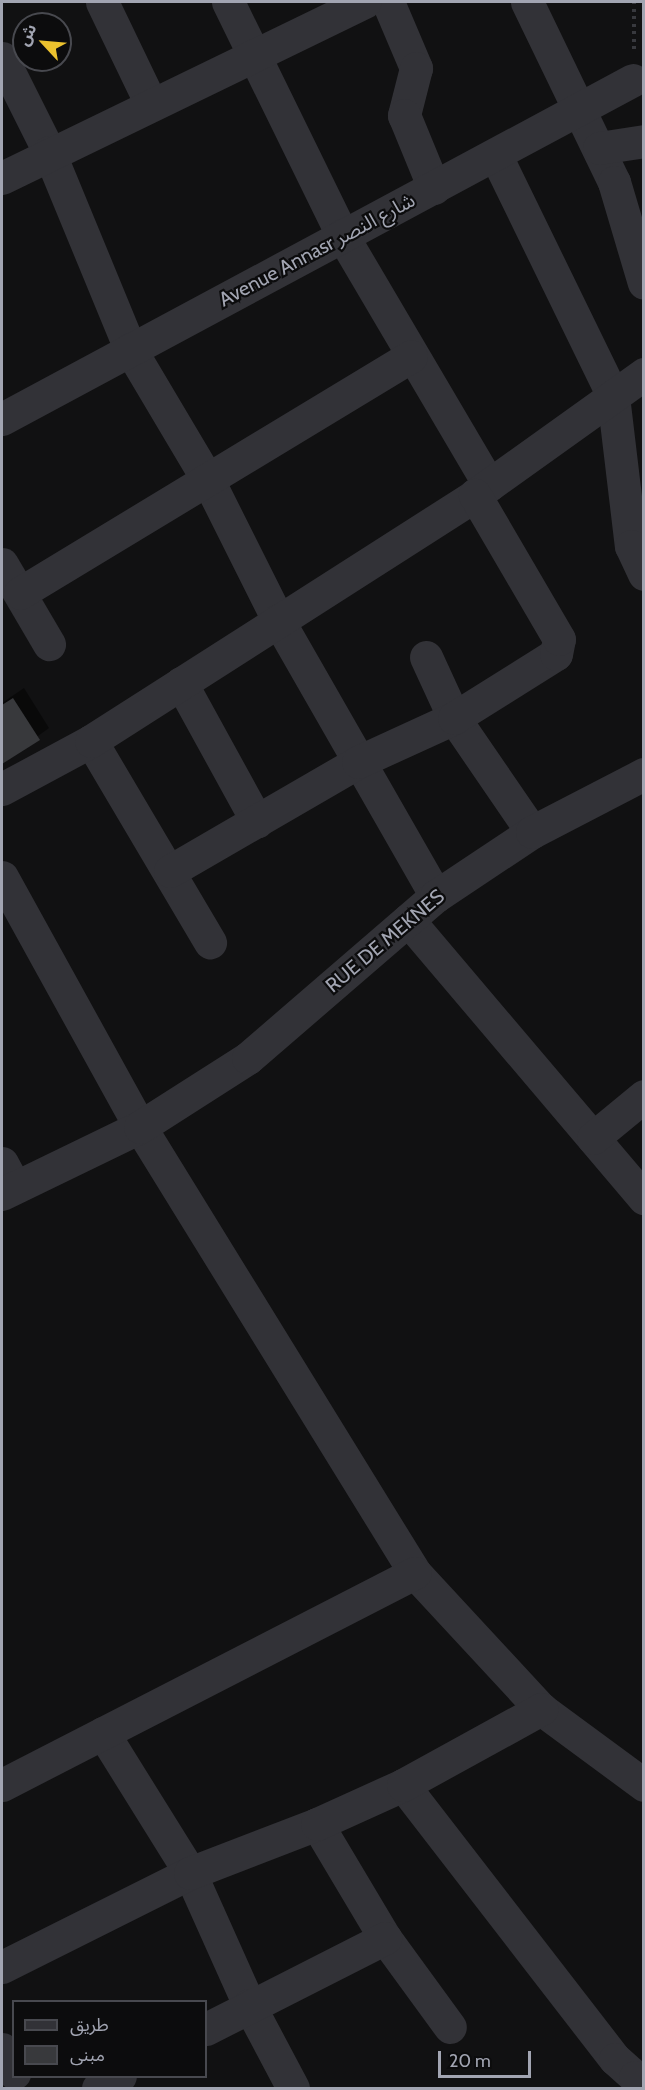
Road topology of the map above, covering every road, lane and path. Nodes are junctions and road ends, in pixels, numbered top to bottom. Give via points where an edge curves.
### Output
1 (102, 2) edge
2 (228, 2) edge
3 (365, 2) edge
4 (388, 2) edge
5 (527, 2) edge
6 (634, 2) edge
7 (252, 57) junction
8 (2, 58) edge
9 (633, 80) joint
10 (151, 104) junction
11 (579, 109) junction
12 (644, 141) edge
13 (599, 148) junction
14 (49, 152) junction
15 (496, 156) junction
16 (2, 178) edge
17 (434, 188) junction
18 (342, 235) junction
19 (642, 269) edge
20 (130, 349) junction
21 (411, 356) junction
22 (644, 374) edge
23 (613, 396) junction
24 (2, 419) edge
25 (209, 482) junction
26 (482, 490) junction
27 (639, 554) edge
28 (2, 564) edge
29 (20, 593) junction
30 (278, 620) junction
31 (49, 644) dead end
32 (426, 657) dead end
33 (181, 684) junction
34 (454, 718) junction
35 (91, 741) junction
36 (358, 762) junction
37 (644, 774) edge
38 (2, 789) edge
39 (257, 821) junction
40 (532, 832) junction
41 (170, 871) junction
42 (2, 877) edge
43 (436, 896) junction
44 (408, 920) junction
45 (210, 942) dead end
46 (644, 1096) edge
47 (140, 1127) junction
48 (593, 1138) junction
49 (6, 1182) edge
50 (644, 1198) edge
51 (415, 1573) junction
52 (541, 1709) junction
53 (103, 1733) junction
54 (2, 1785) edge
55 (403, 1785) junction
56 (644, 1785) edge
57 (317, 1824) junction
58 (190, 1873) junction
59 (385, 1938) junction
60 (2, 1967) edge
61 (249, 2005) junction
62 (450, 2027) dead end
63 (207, 2028) edge
64 (2, 2050) edge
65 (12, 2071) edge
66 (116, 2078) edge
67 (644, 2078) edge
68 (98, 2088) edge
69 (293, 2088) edge

1 - 10 street
2 - 7 street
3 - 7 street
4 - 17 street via 416,68 404,115
5 - 11 street
6 - 9 path
7 - 10 street
7 - 18 street
8 - 14 street
9 - 11 street, Avenue Annasr شارع النصر
10 - 14 street
11 - 13 street
11 - 15 street, Avenue Annasr شارع النصر
12 - 13 street
13 - 19 street
14 - 16 street
14 - 20 street
15 - 17 street, Avenue Annasr شارع النصر
15 - 23 street
17 - 18 street, Avenue Annasr شارع النصر
18 - 20 street, Avenue Annasr شارع النصر
18 - 21 street
20 - 24 street, Avenue Annasr شارع النصر
20 - 25 street
21 - 25 street
21 - 26 street
22 - 23 street
23 - 26 street
23 - 27 street
25 - 29 street
25 - 30 street
26 - 30 street
26 - 34 street via 560,642 549,660
28 - 29 street
29 - 31 street
30 - 33 street
30 - 36 street
32 - 34 street
33 - 35 street
33 - 39 street
34 - 36 street
34 - 40 street
35 - 38 street
35 - 41 street
36 - 39 street
36 - 43 street
37 - 40 street, RUE DE MEKNES
39 - 41 street
40 - 43 street, RUE DE MEKNES
41 - 45 street
42 - 47 street
43 - 44 street, RUE DE MEKNES
44 - 47 street, RUE DE MEKNES via 248,1058
44 - 48 street
46 - 48 street
47 - 49 street, RUE DE MEKNES
47 - 51 street
48 - 50 street
51 - 52 street
51 - 53 street
52 - 55 street
52 - 56 street
53 - 54 street
53 - 58 street
55 - 57 street
55 - 67 street via 615,2059 635,2077
57 - 58 street
57 - 59 street
58 - 60 street
58 - 61 street
59 - 61 street
59 - 62 street
61 - 63 street
61 - 69 street
64 - 65 street
66 - 68 street

